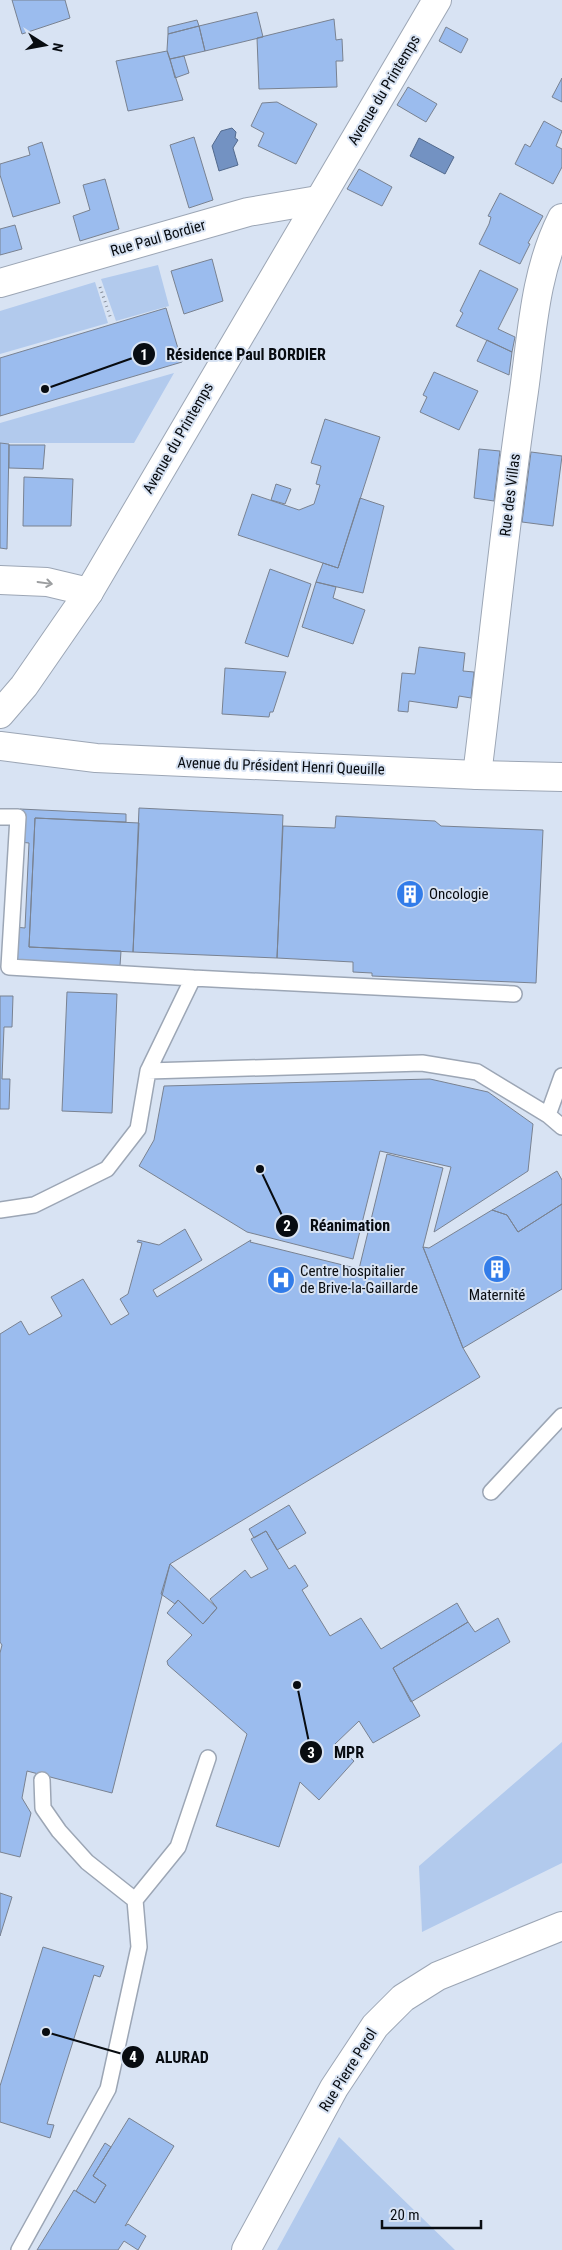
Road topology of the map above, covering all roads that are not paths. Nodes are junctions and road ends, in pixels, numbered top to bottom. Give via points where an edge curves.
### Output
1 (437, 0) edge
2 (318, 200) junction
3 (562, 218) edge
4 (0, 284) edge
5 (0, 580) edge
6 (89, 592) junction
7 (0, 714) edge
8 (0, 746) edge
9 (477, 775) junction
10 (562, 777) edge
11 (0, 817) edge
12 (193, 978) junction
13 (514, 994) dead end
14 (148, 1070) junction
15 (562, 1076) edge
16 (548, 1116) junction
17 (562, 1127) edge
18 (0, 1210) edge
19 (562, 1416) edge
20 (491, 1492) dead end
21 (208, 1758) dead end
22 (42, 1780) dead end
23 (135, 1900) junction
24 (562, 1926) edge
25 (19, 2250) edge
26 (246, 2250) edge

1 - 2 street, Avenue du Printemps
2 - 4 street, Rue Paul Bordier via 248,212
2 - 6 street, Avenue du Printemps
3 - 9 street, Rue des Villas via 542,270 536,307 514,456
5 -> 6 street via 46,582
6 - 7 street, Avenue du Printemps via 24,686
8 - 9 street, Avenue du Président Henri Queuille via 96,758
9 - 10 street, Avenue du Président Henri Queuille
11 - 12 lane via 18,817 9,967
12 - 13 lane
12 - 14 lane
14 - 16 lane via 422,1063 477,1072
14 - 18 lane via 138,1128 107,1169 34,1205
15 - 16 lane
16 - 17 lane
19 - 20 lane
21 - 23 lane via 178,1847
22 - 23 lane via 42,1808 59,1831 87,1862
23 - 25 lane via 139,1947 108,2089
24 - 26 street, Rue Pierre Perol via 438,1976 403,1998 374,2026 334,2088

